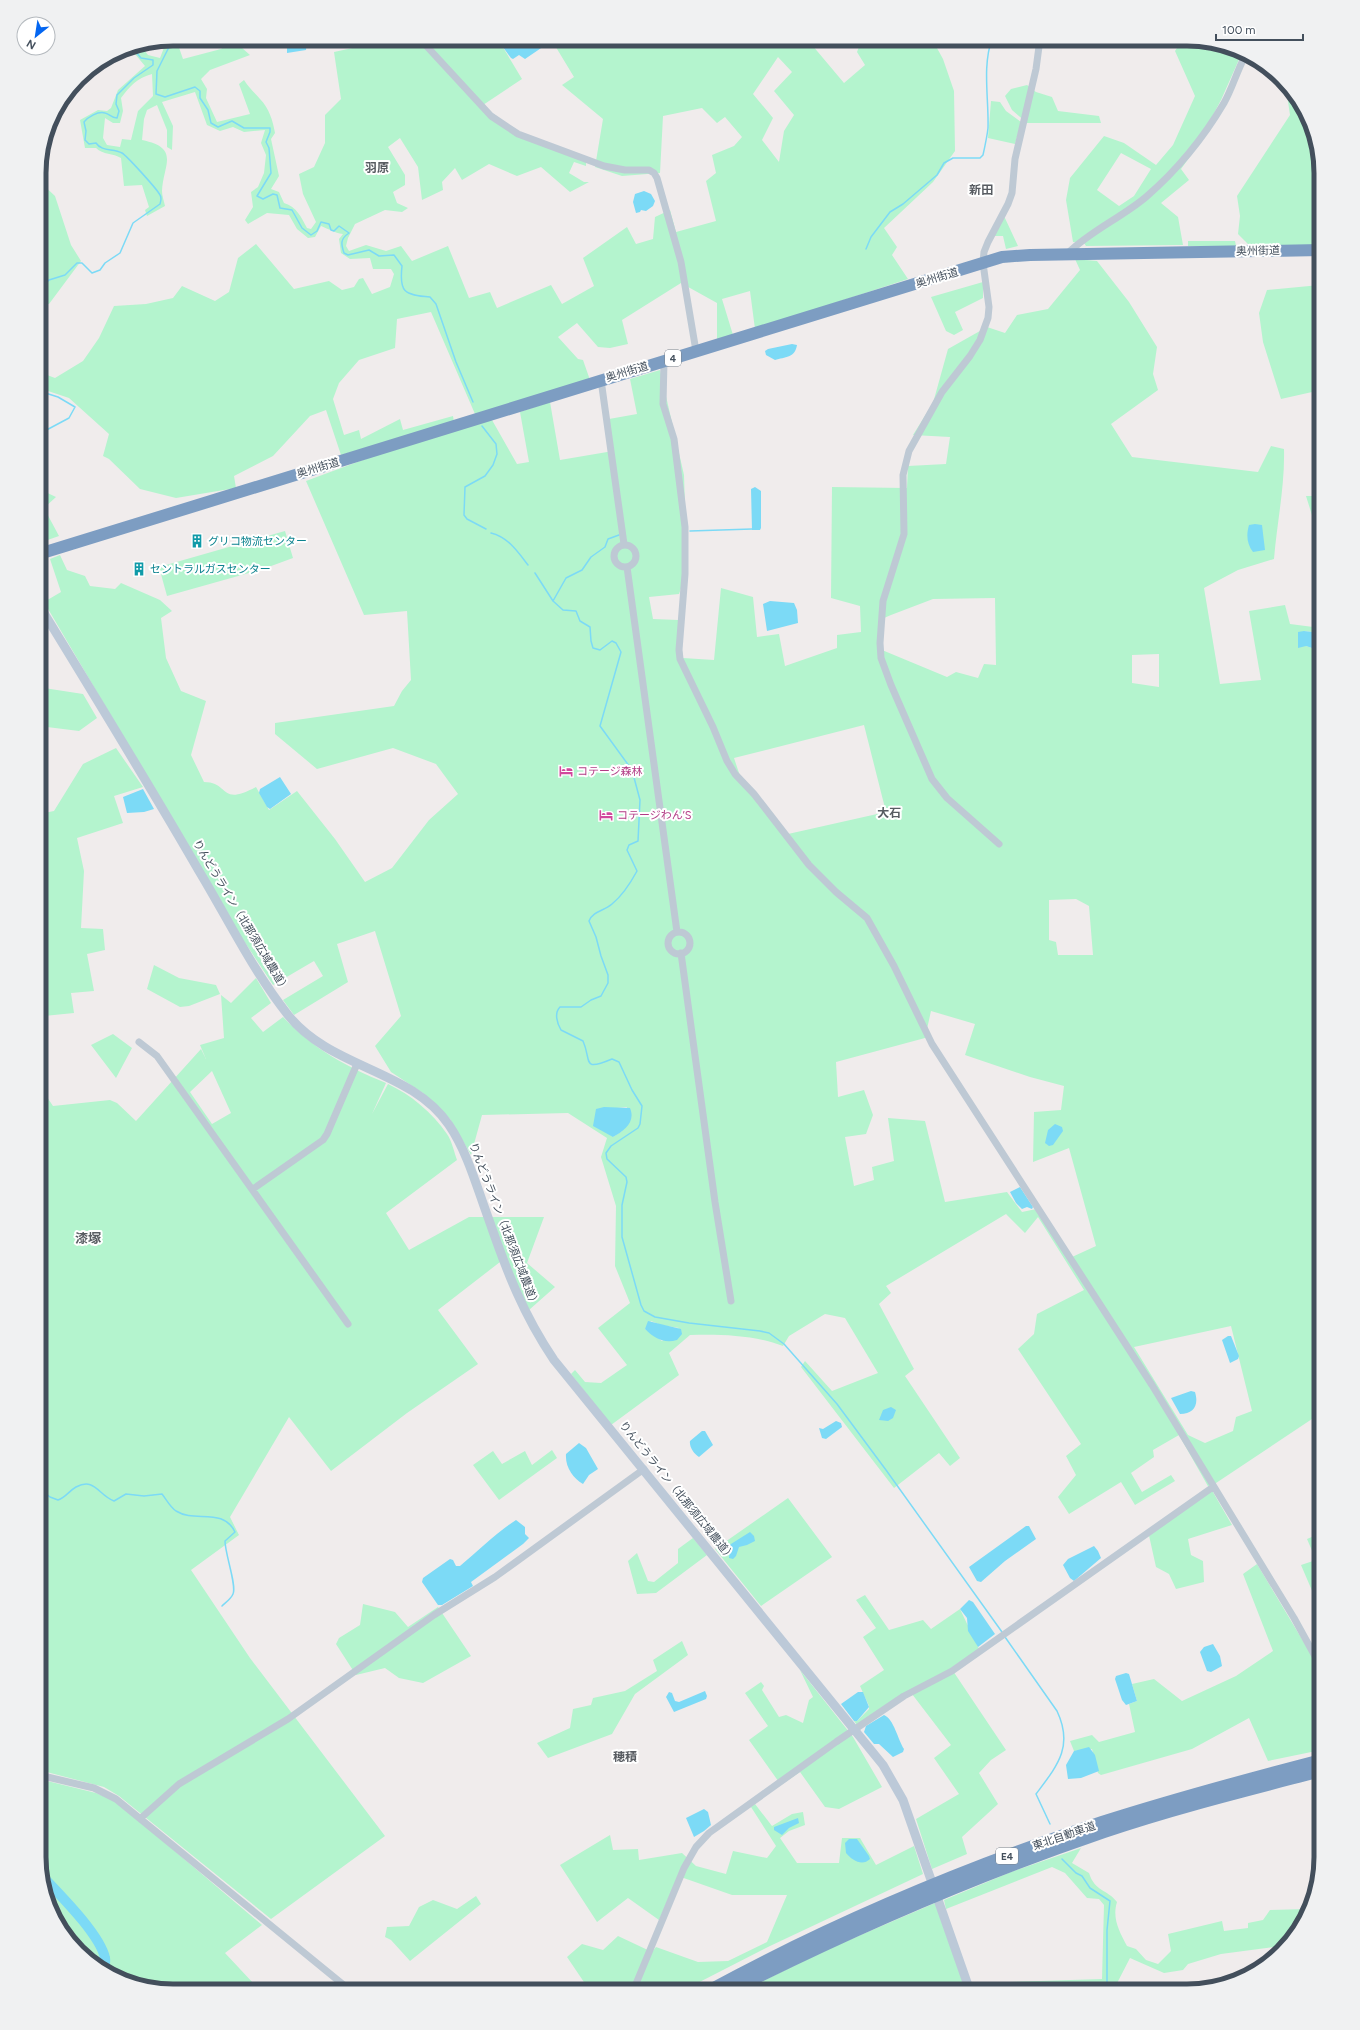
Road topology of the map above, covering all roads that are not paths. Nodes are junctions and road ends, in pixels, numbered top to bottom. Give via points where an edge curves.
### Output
1 (426, 46) edge
2 (1039, 46) edge
3 (1244, 59) edge
4 (1314, 250) edge
5 (1067, 254) junction
6 (983, 264) junction
7 (696, 351) junction
8 (664, 361) junction
9 (601, 380) junction
10 (624, 544) junction
11 (46, 552) edge
12 (627, 567) junction
13 (46, 617) edge
14 (999, 844) dead end
15 (677, 932) junction
16 (681, 953) junction
17 (139, 1042) dead end
18 (356, 1064) junction
19 (253, 1189) junction
20 (731, 1301) dead end
21 (348, 1324) dead end
22 (644, 1469) junction
23 (1213, 1487) junction
24 (1314, 1654) edge
25 (854, 1730) junction
26 (1314, 1762) edge
27 (1314, 1772) edge
28 (46, 1777) edge
29 (142, 1818) junction
30 (343, 1984) edge
31 (636, 1984) edge
32 (722, 1984) edge
33 (744, 1984) edge
34 (968, 1984) edge

1 - 7 street via 491,116 518,134 604,166 625,170 649,170 654,173 680,262
2 - 6 street via 1036,69 1014,158 1012,193 988,242
3 - 5 street via 1224,102 1175,168 1146,197 1080,241
4 - 5 highway, 奥州街道 / 4
5 - 6 highway, 奥州街道 / 4 via 1016,255
6 - 7 highway, 奥州街道 / 4
6 - 14 street via 989,307 986,326 970,356 934,405 913,441 905,464 904,534 883,601 880,651 891,685 932,779 947,798
7 - 8 highway, 奥州街道 / 4
8 - 9 highway, 奥州街道 / 4
8 - 23 street via 664,404 674,439 685,527 680,659 727,761 809,865 867,918 932,1044 1104,1308
9 - 10 street
9 - 11 highway, 奥州街道 / 4
10 - 12 street via 632,546 636,553 635,560
10 - 12 street via 615,549 613,556 619,566
12 - 15 street
13 - 18 street, りんどうライン（北那須広域農道） via 272,992 289,1016 309,1036
15 - 16 street via 684,933 690,942 688,949
15 - 16 street via 671,935 668,944 671,951
16 - 20 street via 714,1202
17 - 19 street via 157,1056
18 - 19 street via 323,1140
18 - 22 street, りんどうライン（北那須広域農道） via 413,1091 442,1116 464,1152 516,1294 534,1330 554,1360
19 - 21 street
22 - 25 street, りんどうライン（北那須広域農道）
22 - 29 street via 495,1577 434,1615 288,1719 180,1784
23 - 24 street
23 - 25 street via 952,1670 904,1696
25 - 31 street via 710,1833 696,1847 684,1868
25 - 34 street, りんどうライン（北那須広域農道） via 883,1765 907,1812
26 - 32 highway, 東北自動車道 / E4 via 1154,1806 1007,1856 833,1929
27 - 33 highway, 東北自動車道 / E4 via 1157,1816 1015,1864 872,1923
28 - 29 street via 104,1792
29 - 30 street

